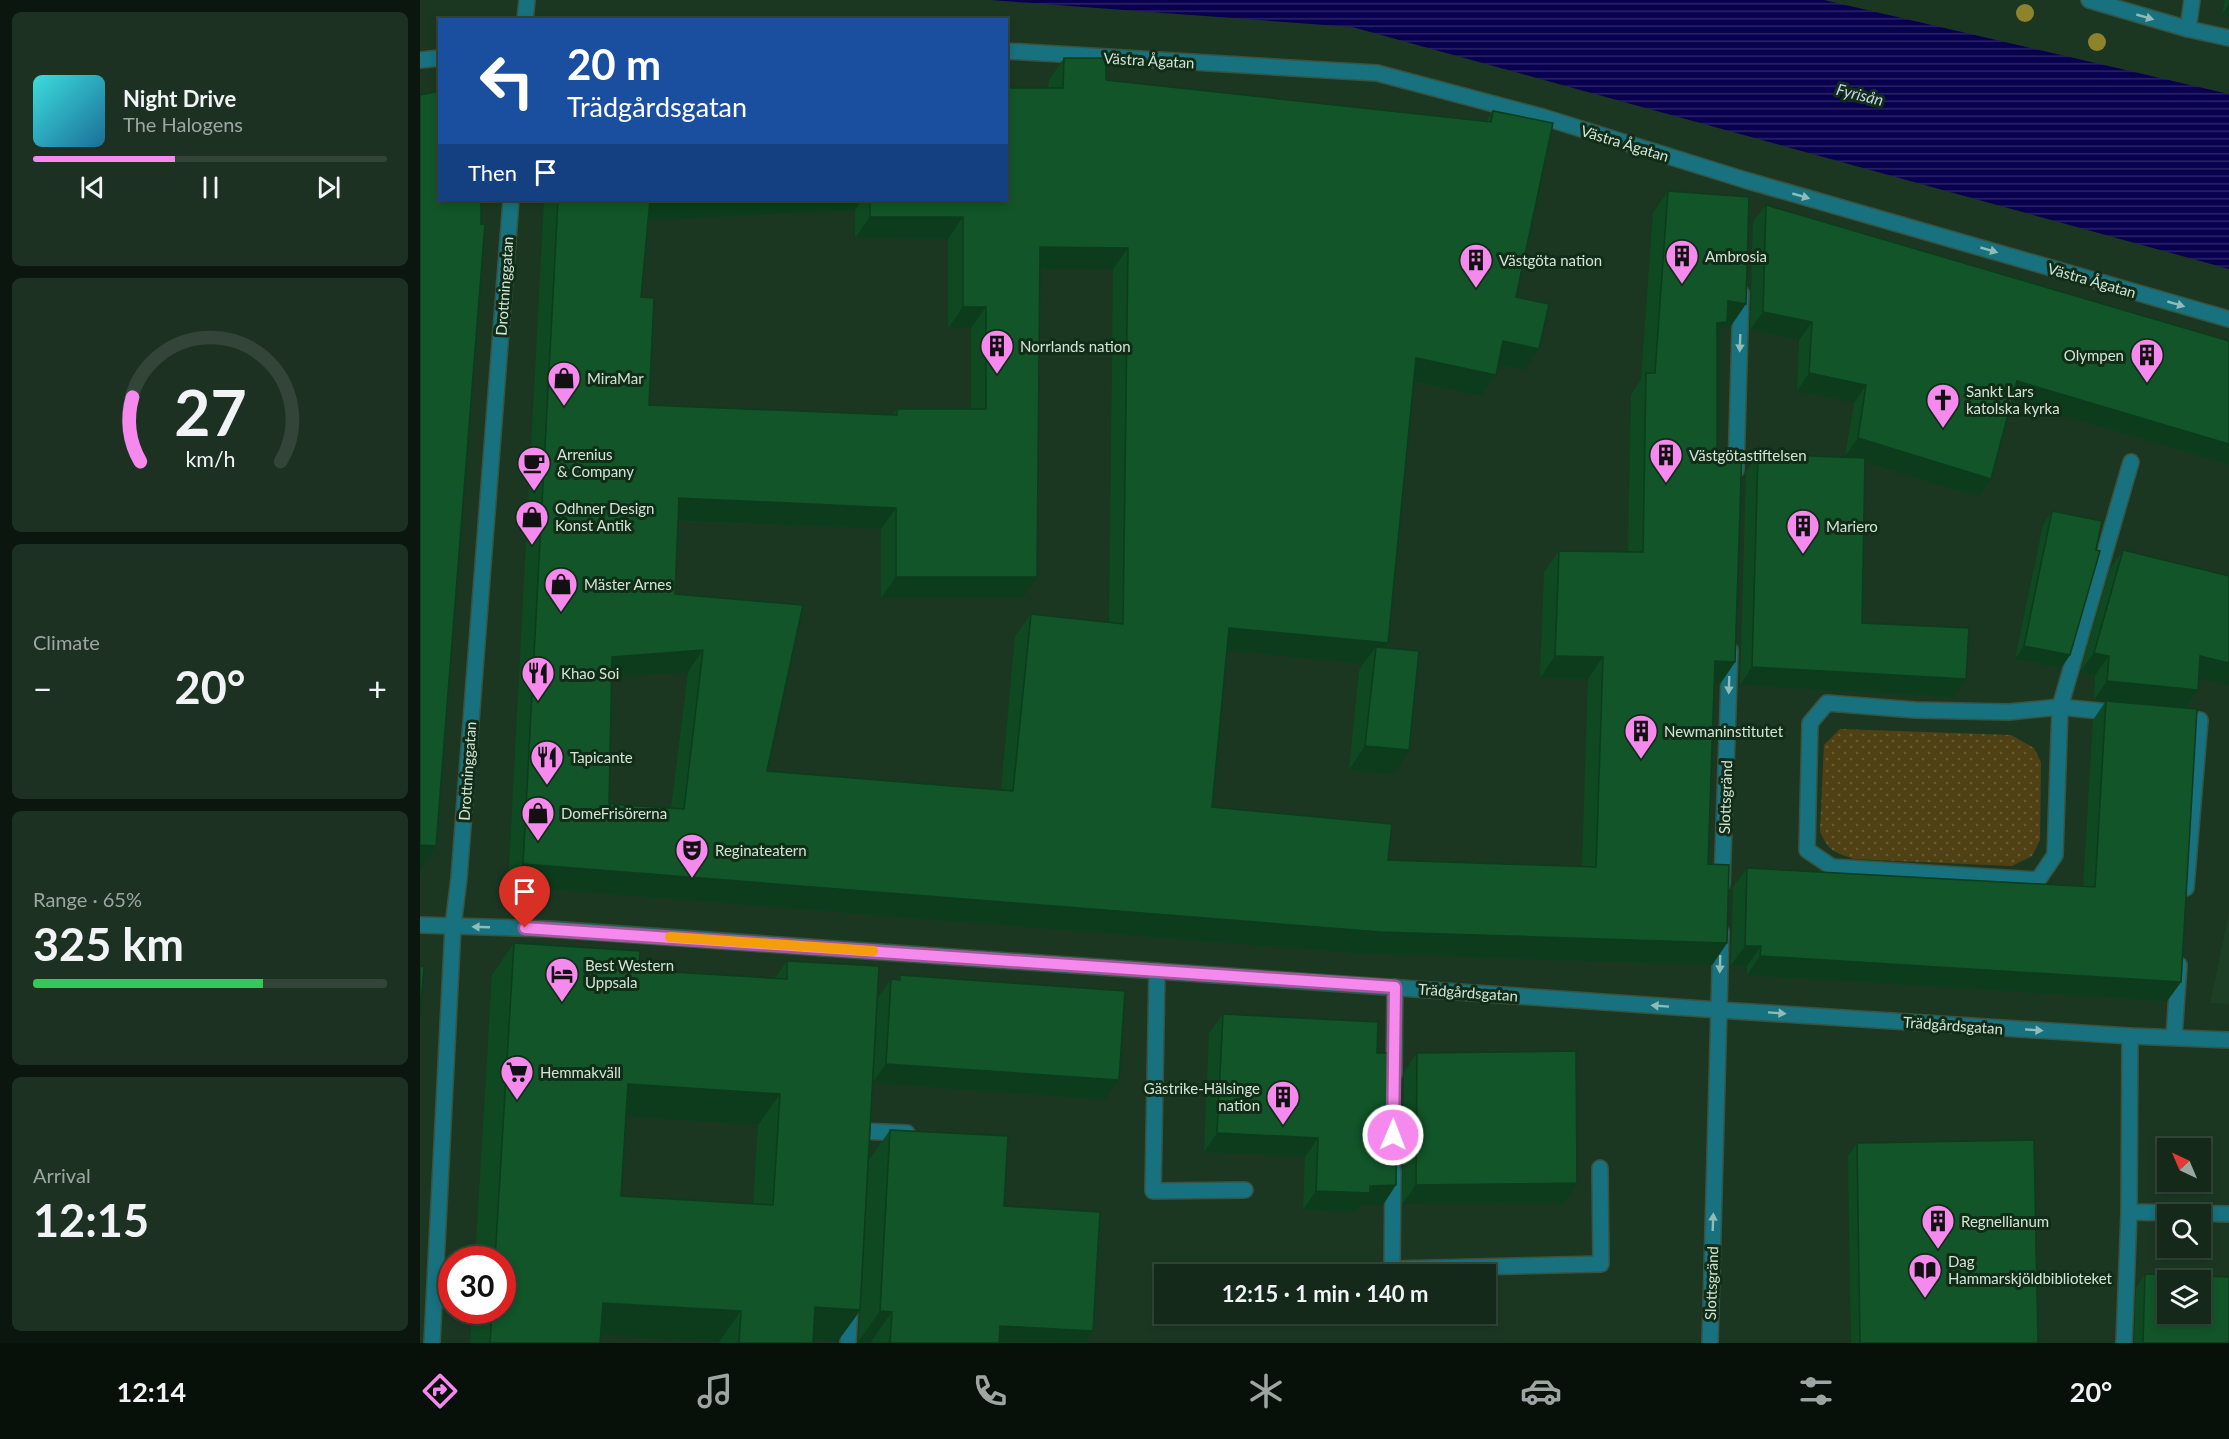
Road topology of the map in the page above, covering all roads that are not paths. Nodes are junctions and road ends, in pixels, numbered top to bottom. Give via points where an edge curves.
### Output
1 (527, 0) edge
2 (2089, 0) edge
3 (2193, 0) edge
4 (525, 18) edge
5 (2188, 29) junction
6 (2229, 38) edge
7 (1008, 51) edge
8 (438, 58) edge
9 (420, 60) edge
10 (511, 201) edge
11 (1742, 273) edge
12 (2229, 320) edge
13 (2131, 462) dead end
14 (1735, 486) edge
15 (1730, 640) edge
16 (2060, 707) junction
17 (2132, 714) edge
18 (2166, 717) edge
19 (2184, 908) edge
20 (420, 925) edge
21 (453, 926) junction
22 (2180, 955) edge
23 (1156, 971) junction
24 (1395, 987) junction
25 (1719, 1010) junction
26 (2130, 1036) junction
27 (2174, 1037) junction
28 (2229, 1040) edge
29 (1394, 1093) edge
30 (861, 1109) edge
31 (919, 1134) edge
32 (1393, 1152) edge
33 (1600, 1168) dead end
34 (1245, 1190) dead end
35 (2129, 1212) junction
36 (2229, 1214) edge
37 (851, 1296) edge
38 (432, 1343) edge
39 (848, 1343) edge
40 (1710, 1343) edge
41 (2124, 1343) edge

1 - 4 street
2 -> 5 street
3 - 5 street
5 - 6 street
7 -> 12 street, Västra Ågatan via 1377,73 1543,117 1745,185
8 - 9 street
10 - 21 street, Drottninggatan
11 -> 14 street
13 - 16 street
15 -> 25 street, Slottsgränd
16 - 16 street via 1998,712 1827,703 1810,723 1807,850 1832,867 2038,880 2055,855
16 - 17 street
18 - 19 street via 2200,720
20 - 21 street, Trädgårdsgatan
23 -> 21 street, Trädgårdsgatan via 870,957 549,929
21 - 38 street, Drottninggatan
22 - 27 street
23 - 24 street, Trädgårdsgatan
23 - 34 street via 1153,1191
25 -> 24 street, Trädgårdsgatan
24 - 29 street
25 -> 26 street, Trädgårdsgatan
40 -> 25 street, Slottsgränd
26 - 27 street, Trädgårdsgatan
26 - 35 street
27 - 28 street, Trädgårdsgatan
30 - 31 street via 859,1137
32 - 33 street via 1392,1269 1601,1264
35 - 36 street
35 - 41 street
37 - 39 street

